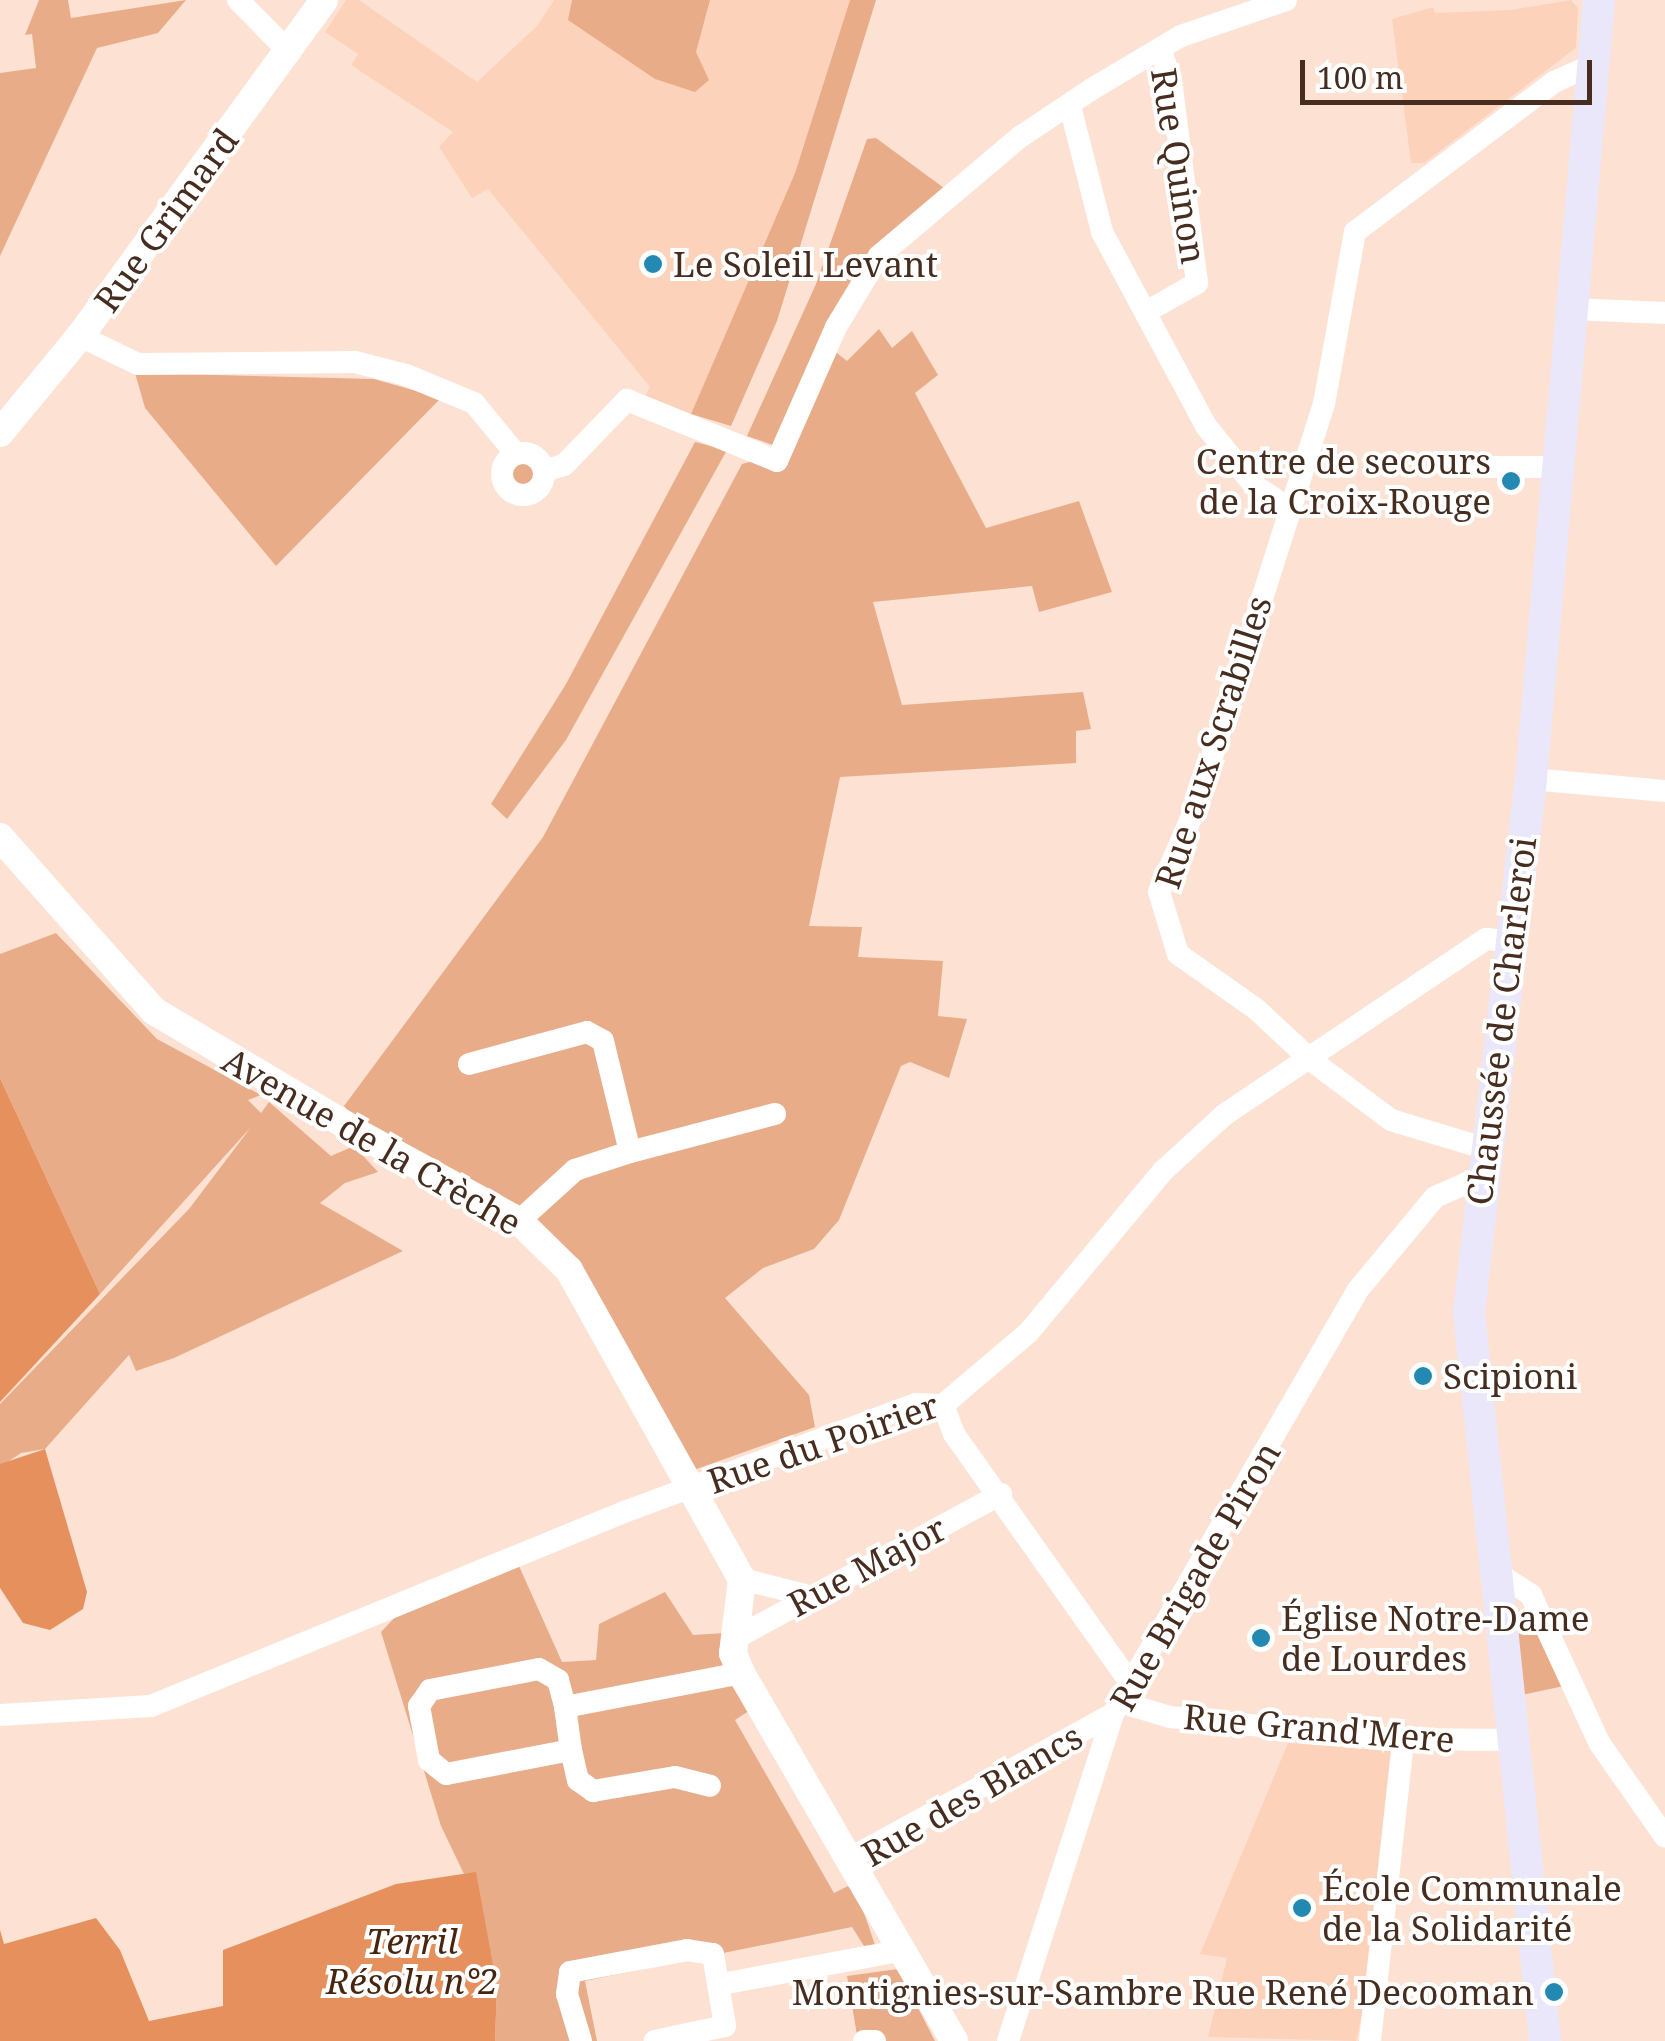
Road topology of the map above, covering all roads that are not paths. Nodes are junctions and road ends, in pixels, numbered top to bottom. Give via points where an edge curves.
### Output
1 (238, 0) edge
2 (324, 0) edge
3 (1286, 0) edge
4 (1599, 0) edge
5 (1162, 51) junction
6 (290, 53) junction
7 (1594, 64) junction
8 (1070, 106) junction
9 (1572, 309) junction
10 (1146, 312) junction
11 (1665, 313) edge
12 (80, 336) junction
13 (0, 433) edge
14 (516, 454) junction
15 (1479, 467) dead end
16 (1558, 467) junction
17 (544, 471) junction
18 (1288, 508) junction
19 (1531, 779) junction
20 (1665, 792) edge
21 (0, 836) edge
22 (1514, 942) junction
23 (1312, 1061) junction
24 (469, 1064) dead end
25 (775, 1114) dead end
26 (630, 1152) junction
27 (1485, 1162) junction
28 (519, 1222) junction
29 (944, 1405) junction
30 (694, 1487) junction
31 (1001, 1494) junction
32 (1502, 1576) junction
33 (742, 1579) junction
34 (809, 1596) junction
35 (734, 1639) junction
36 (741, 1673) junction
37 (1123, 1701) junction
38 (566, 1707) junction
39 (0, 1715) edge
40 (1403, 1740) junction
41 (1517, 1740) junction
42 (571, 1750) junction
43 (710, 1786) dead end
44 (1665, 1837) edge
45 (850, 1860) junction
46 (900, 1951) junction
47 (722, 1984) junction
48 (727, 2034) edge
49 (581, 2041) edge
50 (655, 2041) edge
51 (864, 2041) edge
52 (876, 2041) edge
53 (954, 2041) edge
54 (1008, 2041) edge
55 (1370, 2041) edge
56 (1545, 2041) edge

1 - 6 street
2 - 6 street, Rue Grimard
3 - 5 street via 1220,19
4 - 7 main road, Chaussée de Charleroi
5 - 8 street
5 - 10 street, Rue Quinon via 1198,283
6 - 12 street, Rue Grimard
7 - 9 main road, Chaussée de Charleroi
7 - 18 street, Rue aux Scrabilles via 1554,82 1355,232 1324,404
8 - 10 street via 1102,232
8 - 17 street via 1020,137 865,272 777,461 627,400 564,465
9 - 11 street
9 - 16 main road, Chaussée de Charleroi
10 - 18 street via 1206,426 1254,485
12 - 13 street, Rue Grimard
12 - 14 street via 138,364 355,362 406,375 474,403
14 - 17 street via 536,457
14 - 17 street via 502,476 514,493 534,492
15 - 16 street
16 - 19 main road, Chaussée de Charleroi
18 - 23 street, Rue aux Scrabilles via 1196,808 1159,892 1178,954 1256,1009
19 - 20 street
19 - 22 main road, Chaussée de Charleroi
21 - 28 street, Avenue de la Crèche via 154,1011 269,1085
22 - 23 street, Rue du Poirier via 1486,940
22 - 27 main road, Chaussée de Charleroi
23 - 27 street, Rue aux Scrabilles via 1391,1120
23 - 29 street, Rue du Poirier via 1192,1142 1040,1320
24 - 26 street via 576,1034 599,1034
25 - 26 street
26 - 28 street via 575,1170
27 - 32 main road, Chaussée de Charleroi via 1469,1312
27 - 37 street, Rue Brigade Piron via 1435,1197 1358,1292
28 - 30 street, Avenue de la Crèche via 568,1270
29 - 30 street, Rue du Poirier via 916,1404
29 - 31 street via 954,1434
30 - 33 street, Avenue de la Crèche
30 - 39 street, Rue du Poirier via 151,1706
31 - 34 street, Rue Major
31 - 37 street
32 - 41 main road, Chaussée de Charleroi
32 - 44 street via 1531,1595 1600,1744
33 - 34 street
33 - 35 street
34 - 35 street, Rue Major
35 - 36 street
36 - 38 street
36 - 45 street
37 - 40 street, Rue Grand'Mere via 1170,1716
37 - 45 street, Rue des Blancs
37 - 54 street, Rue Brigade Piron
38 - 42 street
38 - 42 street via 558,1680 539,1669 430,1690 419,1706 428,1760 439,1772
40 - 41 street, Rue Grand'Mere
40 - 55 street
41 - 56 main road, Chaussée de Charleroi
42 - 43 street via 578,1780 593,1791 675,1777
45 - 46 street, Rue des Blancs
46 - 47 street
46 - 53 street, Rue des Blancs
47 - 48 street
47 - 49 street via 713,1954 701,1948 570,1972 567,1994
48 - 50 street
51 - 52 street

